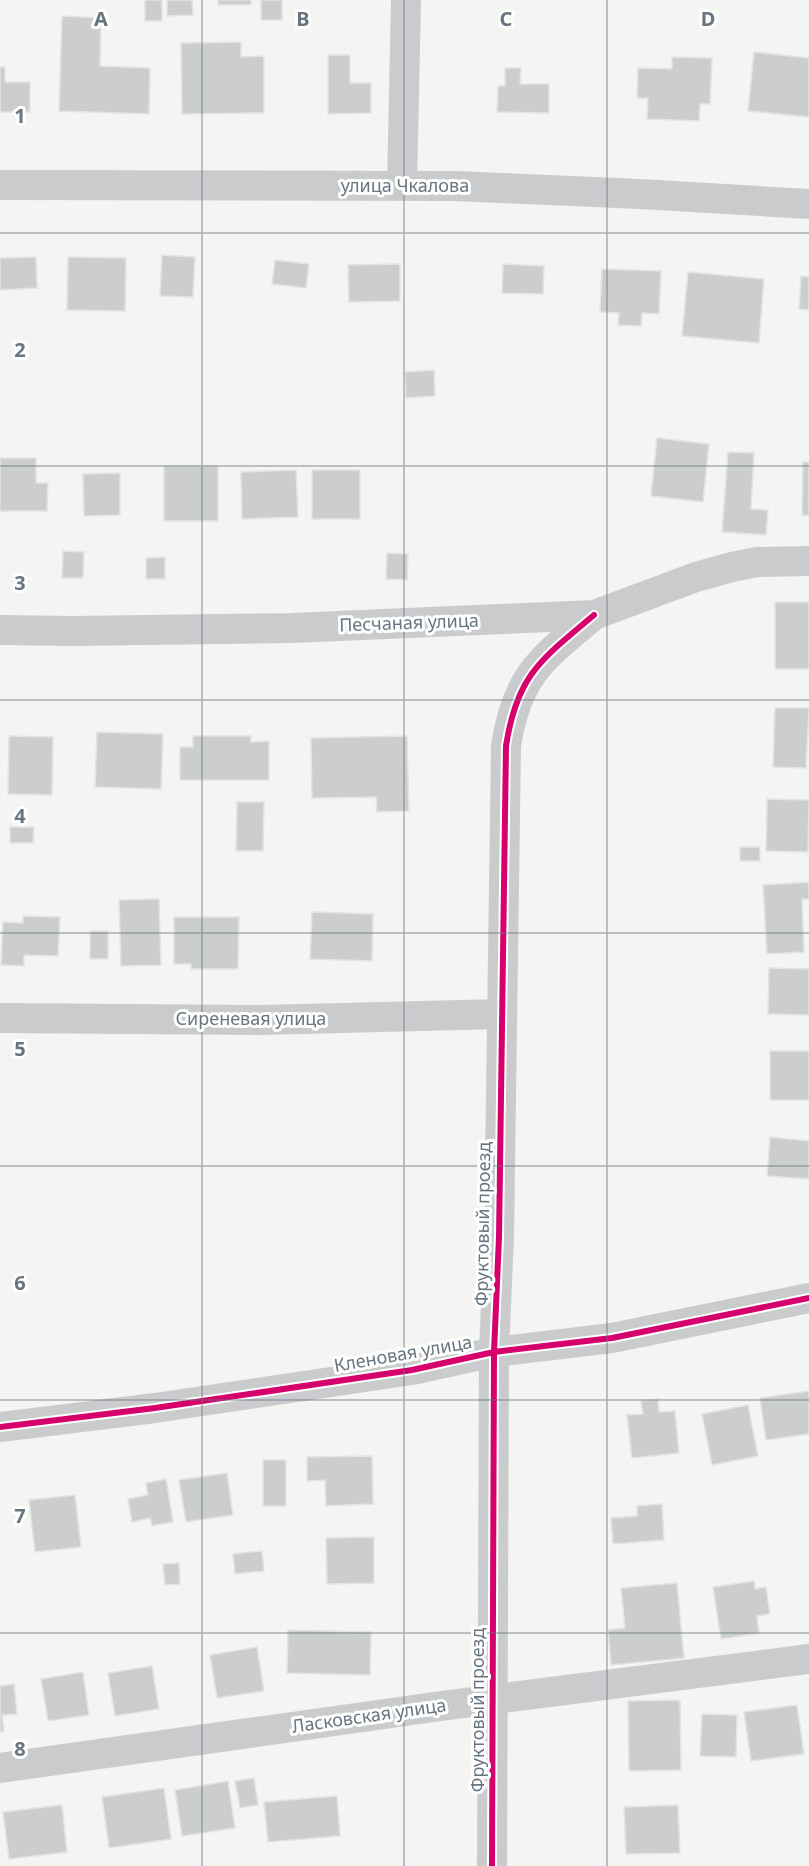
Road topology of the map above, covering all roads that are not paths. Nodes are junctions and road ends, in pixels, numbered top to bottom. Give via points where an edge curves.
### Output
1 (406, 0) edge
2 (0, 185) edge
3 (402, 186) junction
4 (809, 204) edge
5 (809, 561) edge
6 (594, 615) junction
7 (0, 630) edge
8 (501, 1014) junction
9 (0, 1018) edge
10 (808, 1298) edge
11 (494, 1352) junction
12 (0, 1427) edge
13 (809, 1659) edge
14 (493, 1700) junction
15 (0, 1768) edge
16 (492, 1866) edge

1 - 3 street
2 - 3 street, улица Чкалова
3 - 4 street, улица Чкалова
5 - 6 street, Песчаная улица via 732,567 685,580
6 - 7 street, Песчаная улица via 280,628
6 - 8 street, Фруктовый проезд via 533,670 521,689 509,727 504,790
8 - 9 street, Сиреневая улица via 261,1020
8 - 11 street, Фруктовый проезд
10 - 11 street, Кленовая улица via 612,1338
11 - 12 street, Кленовая улица via 378,1375
11 - 14 street, Фруктовый проезд
13 - 14 street, Ласковская улица
14 - 15 street, Ласковская улица
14 - 16 street, Фруктовый проезд

